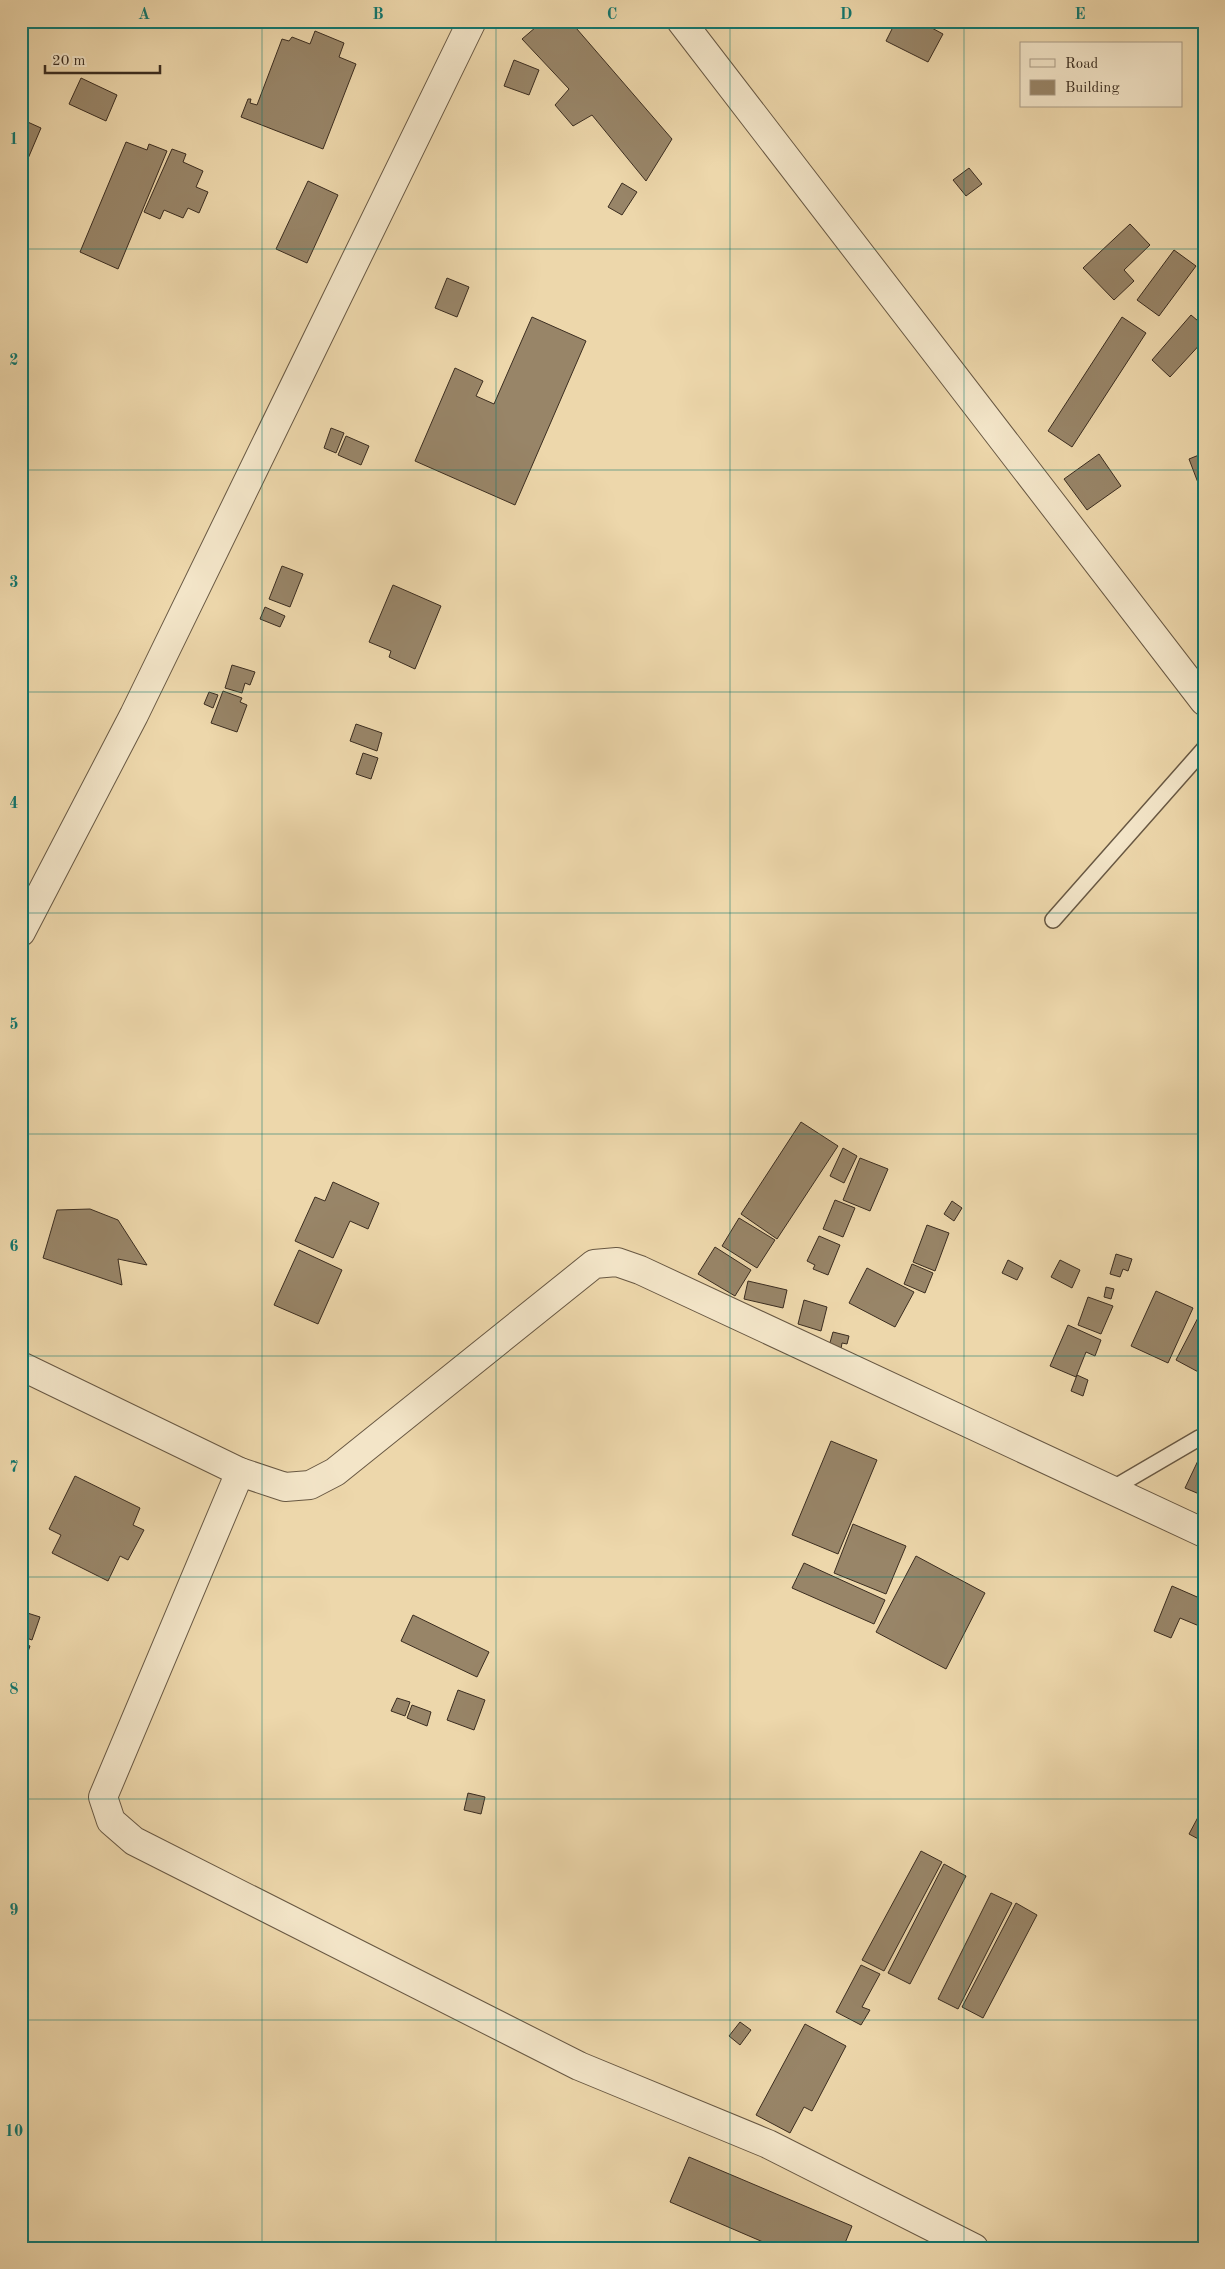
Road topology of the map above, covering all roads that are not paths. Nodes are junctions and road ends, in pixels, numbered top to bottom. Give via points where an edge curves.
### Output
1 (472, 21) edge
2 (681, 21) edge
3 (1204, 701) edge
4 (1204, 749) edge
5 (1053, 920) dead end
6 (21, 932) edge
7 (21, 1366) edge
8 (1199, 1438) dead end
9 (240, 1472) junction
10 (1110, 1490) junction
11 (1204, 1533) edge
12 (974, 2248) edge

1 - 6 street via 134,715
2 - 3 street
4 - 5 lane
7 - 9 street
8 - 10 lane
9 - 10 street via 285,1487 310,1485 336,1472 594,1264 617,1262 649,1274
9 - 12 street via 103,1797 111,1821 134,1840 579,2066 768,2144
10 - 11 street

